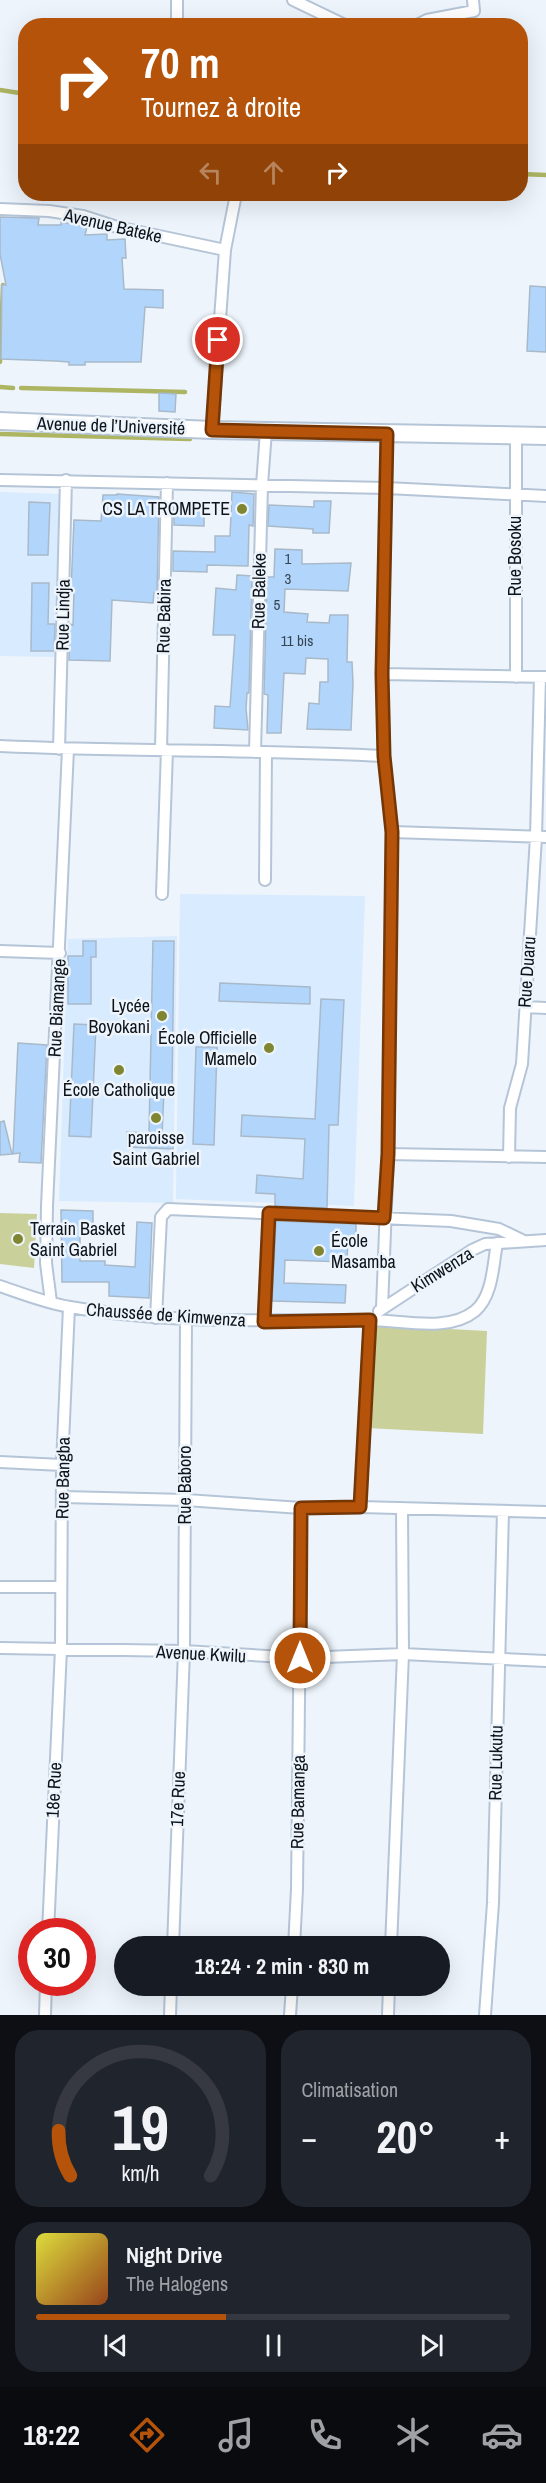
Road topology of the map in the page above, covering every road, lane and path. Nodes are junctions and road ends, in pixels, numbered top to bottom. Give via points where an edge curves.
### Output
1 (177, 0) edge
2 (293, 0) edge
3 (474, 6) edge
4 (177, 18) edge
5 (330, 18) edge
6 (434, 18) edge
7 (235, 201) edge
8 (0, 209) edge
9 (225, 250) junction
10 (0, 421) edge
11 (212, 430) junction
12 (266, 431) junction
13 (387, 434) junction
14 (516, 435) junction
15 (546, 436) edge
16 (0, 480) edge
17 (66, 480) junction
18 (167, 483) junction
19 (261, 485) junction
20 (387, 488) junction
21 (515, 495) junction
22 (546, 496) edge
23 (382, 674) junction
24 (516, 677) junction
25 (543, 677) edge
26 (0, 746) edge
27 (64, 749) junction
28 (164, 749) junction
29 (255, 752) junction
30 (266, 752) junction
31 (384, 756) junction
32 (392, 832) junction
33 (541, 837) edge
34 (265, 880) dead end
35 (162, 894) dead end
36 (0, 951) edge
37 (60, 953) junction
38 (525, 1007) junction
39 (546, 1008) edge
40 (388, 1154) junction
41 (509, 1157) junction
42 (546, 1157) edge
43 (269, 1213) junction
44 (384, 1218) junction
45 (522, 1240) junction
46 (546, 1240) edge
47 (497, 1243) junction
48 (0, 1286) edge
49 (51, 1302) junction
50 (69, 1307) junction
51 (382, 1308) junction
52 (156, 1318) junction
53 (186, 1320) junction
54 (370, 1320) junction
55 (264, 1322) junction
56 (0, 1462) edge
57 (62, 1465) junction
58 (63, 1497) junction
59 (186, 1500) junction
60 (360, 1507) junction
61 (301, 1508) junction
62 (402, 1508) junction
63 (503, 1511) junction
64 (546, 1512) edge
65 (0, 1587) edge
66 (61, 1587) junction
67 (0, 1648) edge
68 (61, 1649) junction
69 (184, 1651) junction
70 (403, 1654) junction
71 (300, 1658) junction
72 (499, 1658) junction
73 (546, 1661) edge
74 (49, 1918) edge
75 (173, 1936) edge
76 (294, 1936) edge
77 (391, 1936) edge
78 (46, 1996) edge
79 (171, 1996) edge
80 (291, 1996) edge
81 (389, 1996) edge
82 (45, 2015) edge
83 (170, 2015) edge
84 (290, 2015) edge
85 (388, 2015) edge
86 (485, 2015) edge

1 - 4 street
2 - 5 street
3 - 6 street
7 - 9 street
8 - 9 street, Avenue Bateke via 83,216
9 - 11 street
10 - 11 main road, Avenue de l’Université
11 - 12 main road, Avenue de l’Université
12 - 13 main road, Avenue de l’Université
12 - 19 street, Rue Baleke
13 - 14 main road, Avenue de l’Université
13 - 20 street
14 - 15 main road, Avenue de l’Université
14 - 21 street, Rue Bosoku
16 - 17 street
17 - 18 street
17 - 27 street, Rue Lindja
18 - 19 street
18 - 28 street, Rue Babira
19 - 20 street
19 - 29 street, Rue Baleke
20 - 21 street
20 - 23 street
21 - 22 street
21 - 24 street, Rue Bosoku
23 - 24 street
23 - 31 street
24 - 25 street
25 - 33 street, Rue Duaru
26 - 27 street
27 - 28 street
27 - 37 street, Rue Biamange
28 - 29 street
28 - 35 street, Rue Babira
29 - 30 street
30 - 31 street
30 - 34 street
31 - 32 street
32 - 33 street
32 - 40 street
33 - 38 street, Rue Duaru
36 - 37 street
37 - 49 street, Rue Biamange via 47,1206 46,1263
38 - 39 street
38 - 41 street, Rue Duaru via 522,1064 510,1108
40 - 41 street
40 - 44 street
41 - 42 street
43 - 44 street
43 - 52 street via 176,1209 164,1212
43 - 55 street
44 - 45 street via 481,1224
44 - 51 street
45 - 46 street
45 - 47 street, Kimwenza
47 - 51 street, Kimwenza via 485,1244 461,1256
47 - 54 street, Chaussée de Kimwenza via 486,1298 460,1320
48 - 49 street, Chaussée de Kimwenza
49 - 50 street, Chaussée de Kimwenza
50 - 52 street, Chaussée de Kimwenza
50 - 57 street, Rue Bangba
51 - 54 street, Kimwenza
52 - 53 street, Chaussée de Kimwenza
53 - 55 street, Chaussée de Kimwenza
53 - 59 street, Rue Baboro
54 - 55 street, Chaussée de Kimwenza
54 - 60 street
56 - 57 street
57 - 58 street, Rue Bangba
58 - 59 street
58 - 66 street, Rue Bangba
59 - 61 street
59 - 69 street, Rue Baboro
60 - 61 street
60 - 62 street
61 - 71 street, Rue Bamanga
62 - 63 street
62 - 70 street
63 - 64 street
63 - 72 street, Rue Lukutu
65 - 66 street
66 - 68 street, Rue Bangba
67 - 68 street, Avenue Kwilu
68 - 69 street, Avenue Kwilu
68 - 74 street, 18e Rue
69 - 71 street, Avenue Kwilu
69 - 75 street, 17e Rue
70 - 71 street, Avenue Kwilu
70 - 72 street, Avenue Kwilu
70 - 77 street
71 - 76 street, Rue Bamanga
72 - 73 street, Avenue Kwilu
72 - 86 street, Rue Lukutu via 493,1903
78 - 82 street
79 - 83 street
80 - 84 street
81 - 85 street

